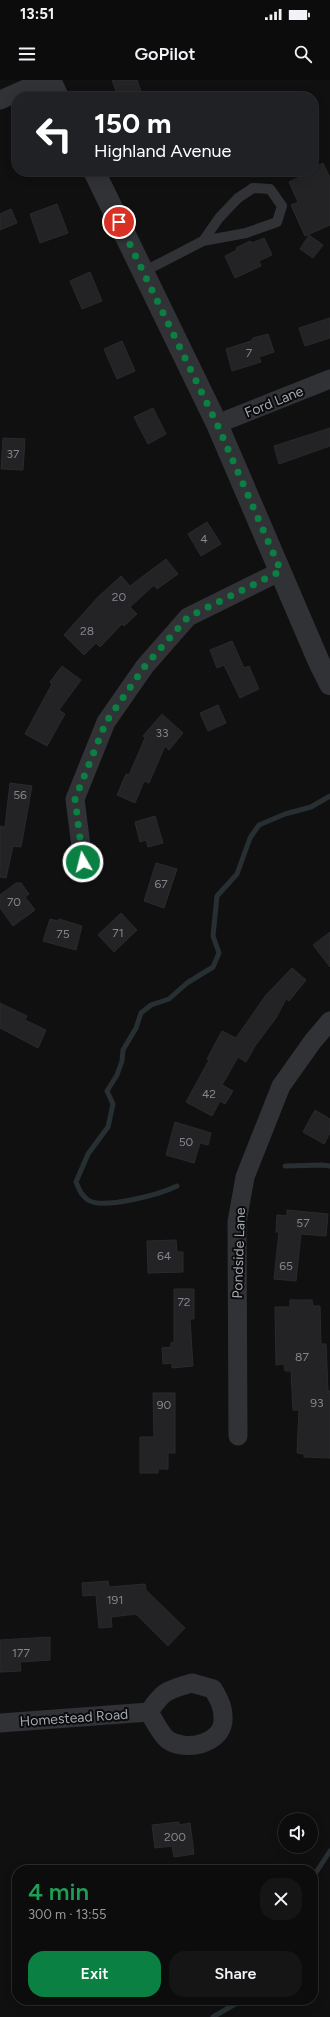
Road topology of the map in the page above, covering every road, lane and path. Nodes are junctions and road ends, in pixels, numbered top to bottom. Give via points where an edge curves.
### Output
1 (46, 80) edge
2 (50, 80) edge
3 (18, 92) edge
4 (56, 92) edge
5 (12, 95) edge
6 (0, 100) edge
7 (96, 176) edge
8 (203, 241) junction
9 (143, 272) junction
10 (330, 379) edge
11 (217, 424) junction
12 (281, 571) junction
13 (330, 684) edge
14 (83, 862) dead end
15 (330, 1021) edge
16 (238, 1436) dead end
17 (149, 1712) dead end
18 (0, 1723) edge

1 - 3 street
2 - 4 street
5 - 6 street
7 - 9 street
8 - 8 lane via 219,218 238,198 253,188 270,188 282,206 277,222 246,233
8 - 9 lane
9 - 11 street
10 - 11 street, Ford Lane
11 - 12 street
12 - 13 street
12 - 14 street via 188,617 145,666 106,722 75,799
15 - 16 street, Pondside Lane via 313,1040 281,1086 245,1177 237,1222
17 - 18 street, Homestead Road

